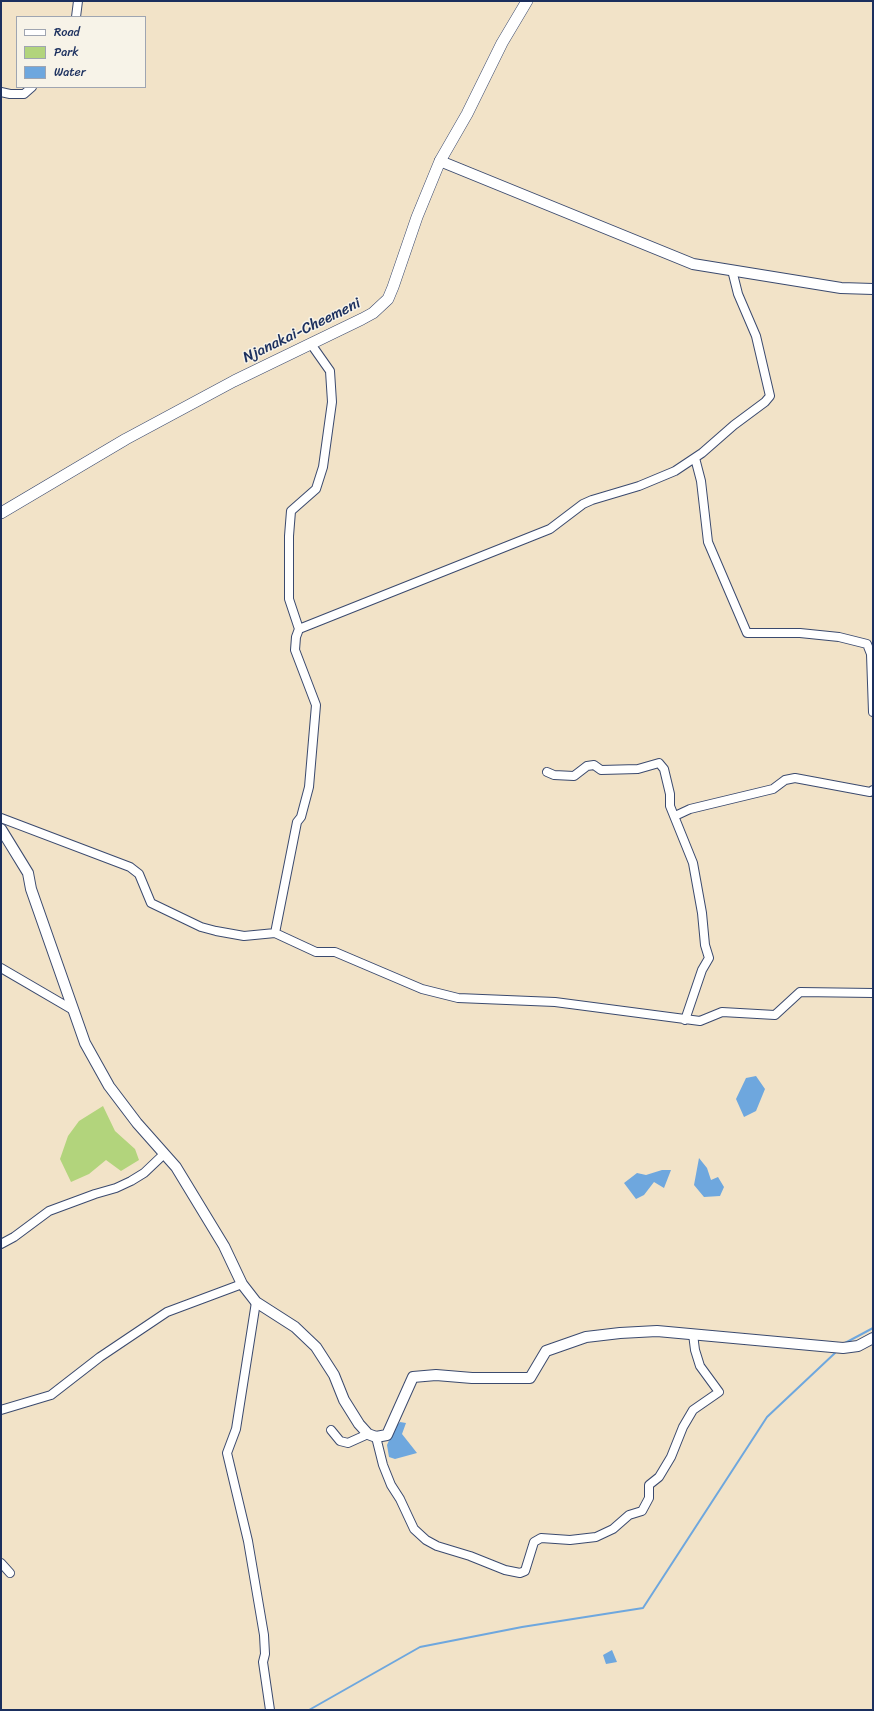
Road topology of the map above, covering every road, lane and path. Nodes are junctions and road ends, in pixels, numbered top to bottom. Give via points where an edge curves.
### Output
1 (78, 1) edge
2 (527, 1) edge
3 (76, 16) edge
4 (31, 88) edge
5 (1, 92) edge
6 (440, 161) junction
7 (732, 270) junction
8 (873, 289) edge
9 (311, 344) junction
10 (695, 458) junction
11 (1, 513) edge
12 (299, 629) junction
13 (873, 712) edge
14 (547, 772) dead end
15 (873, 790) edge
16 (675, 816) junction
17 (1, 818) edge
18 (1, 829) edge
19 (275, 933) junction
20 (1, 968) edge
21 (873, 993) edge
22 (73, 1010) junction
23 (685, 1020) junction
24 (164, 1154) junction
25 (1, 1244) edge
26 (242, 1284) junction
27 (256, 1302) junction
28 (693, 1334) junction
29 (873, 1338) edge
30 (1, 1410) edge
31 (331, 1430) dead end
32 (372, 1436) junction
33 (1, 1563) edge
34 (10, 1573) dead end
35 (270, 1710) edge

1 - 3 street
2 - 6 main road, Njanakai-Cheemeni
4 - 5 street via 24,94
6 - 7 street via 693,264
6 - 9 main road, Njanakai-Cheemeni via 388,299 373,313
7 - 8 street via 841,288
7 - 10 street via 738,294 756,336 770,396
9 - 11 main road, Njanakai-Cheemeni via 126,439
9 - 12 street via 330,371 332,402 323,467 316,488 291,511 289,599
10 - 12 street via 675,471 639,486 583,504 550,529
10 - 13 street via 701,481 708,542 747,633 800,633 839,637 867,644 871,654
12 - 19 street via 295,650 316,705 309,787 301,817 297,822
14 - 16 street via 574,776 587,766 594,765 601,770 638,768 659,763 664,769 670,806
15 - 16 street via 870,792 795,778 785,780 773,789 690,809
16 - 23 street via 693,863 709,958 702,970
17 - 19 street via 130,867 139,874 152,903 201,926 244,936
18 - 22 street via 28,873 31,889
19 - 23 street via 316,952 335,952 422,989 458,998 555,1002
20 - 22 street
21 - 23 street via 800,992 775,1015 722,1012 700,1022
22 - 24 street via 85,1043 109,1086
24 - 25 street via 144,1173 131,1181 49,1210
24 - 26 street via 176,1167 206,1215
26 - 27 street
26 - 30 street via 167,1312 51,1394
27 - 32 street via 295,1327 316,1347 334,1375 344,1400 358,1424
27 - 35 street via 236,1429 227,1453 248,1541 264,1635 264,1674
28 - 29 street via 843,1348 858,1346
28 - 32 street via 657,1331 620,1332 586,1337 546,1351 530,1378 436,1375 413,1377 387,1434
28 - 32 street via 700,1366 719,1392 693,1410 671,1457 659,1477 649,1485 648,1498 642,1511 629,1515 613,1529 596,1537 570,1540 541,1538 534,1542 525,1571 520,1573 437,1546 414,1529 400,1499 390,1485
31 - 32 street via 340,1441 348,1443
33 - 34 street

